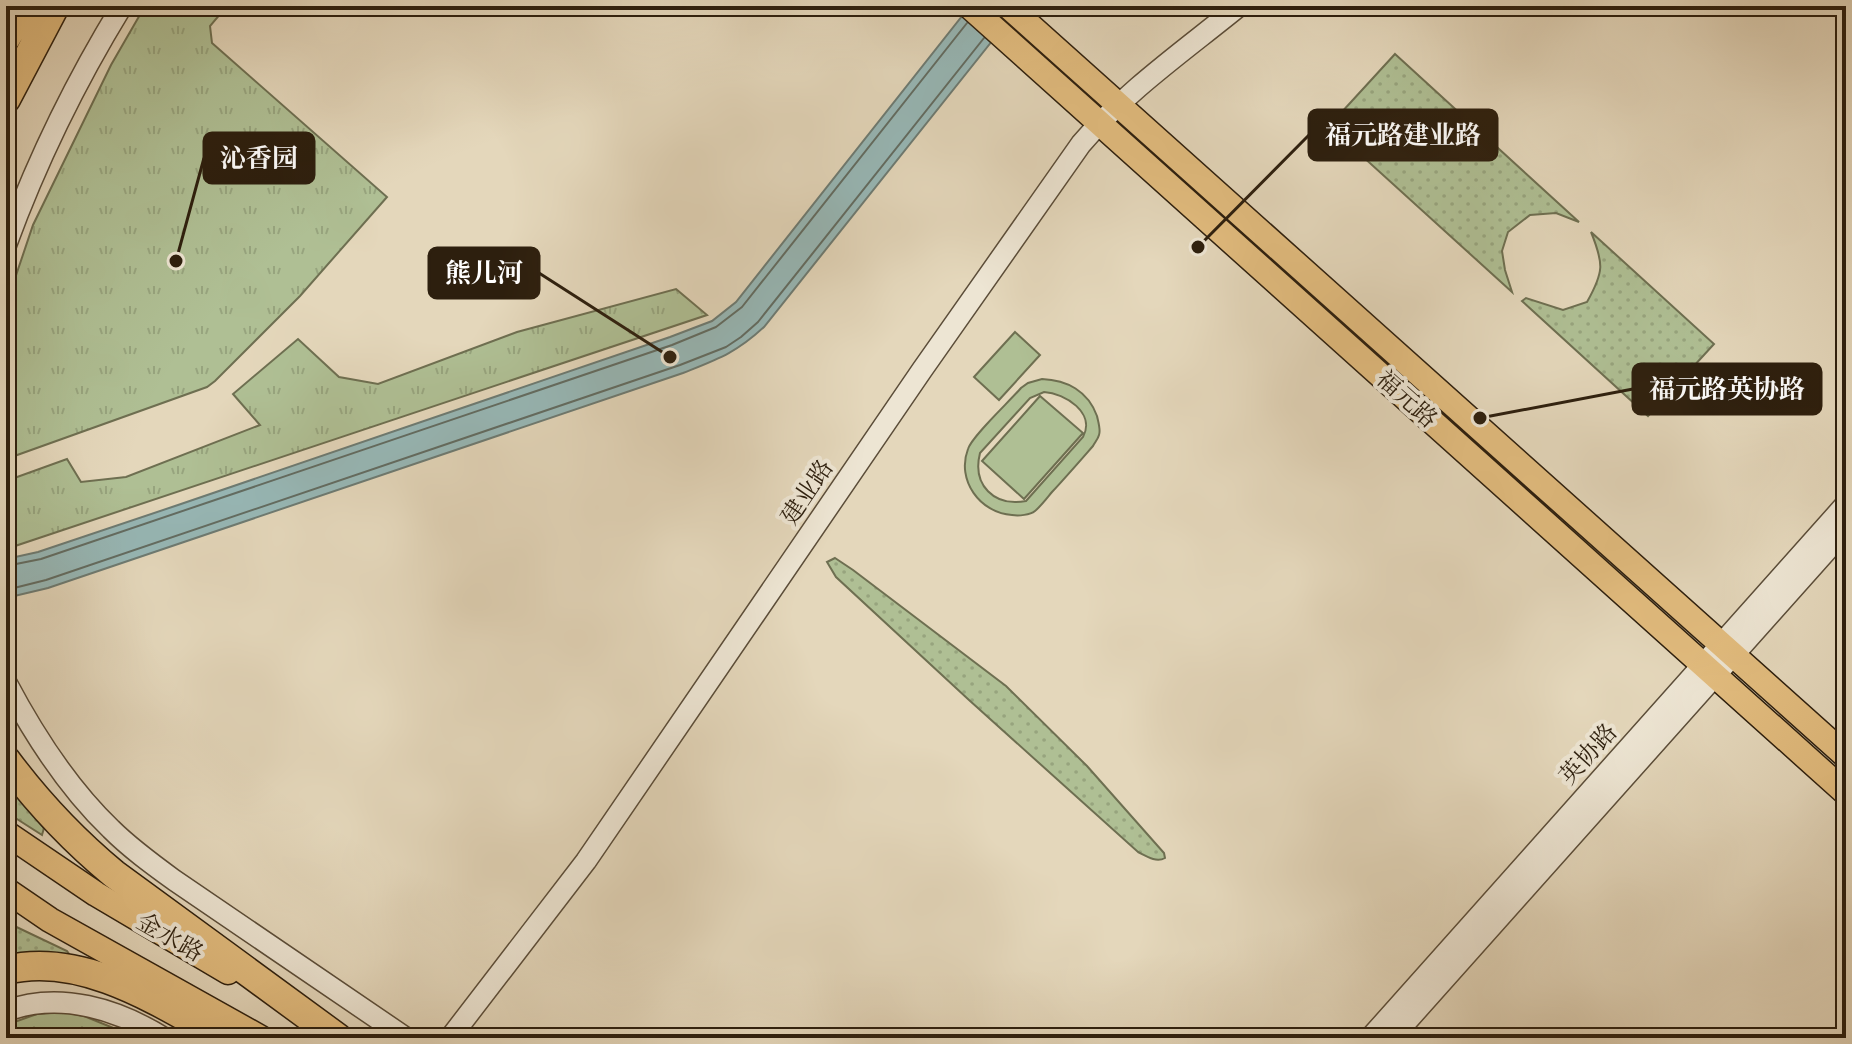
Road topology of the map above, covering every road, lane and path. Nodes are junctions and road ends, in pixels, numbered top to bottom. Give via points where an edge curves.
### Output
1 (25, 6) edge
2 (55, 6) edge
3 (122, 6) edge
4 (969, 6) edge
5 (1239, 6) edge
6 (1015, 12) edge
7 (6, 38) edge
8 (6, 99) edge
9 (1118, 104) junction
10 (1099, 123) junction
11 (6, 245) edge
12 (1846, 504) edge
13 (1846, 529) edge
14 (1727, 650) junction
15 (1709, 670) junction
16 (6, 682) edge
17 (1846, 756) edge
18 (6, 760) edge
19 (1846, 793) edge
20 (6, 833) edge
21 (6, 890) edge
22 (6, 907) edge
23 (125, 962) junction
24 (6, 970) edge
25 (6, 1011) edge
26 (164, 1038) edge
27 (223, 1038) edge
28 (261, 1038) edge
29 (337, 1038) edge
30 (406, 1038) edge
31 (450, 1038) edge
32 (1370, 1038) edge
33 (1392, 1038) edge

1 - 7 highway
2 - 8 highway
3 - 11 street via 36,170
4 - 10 main road, 福元路
5 - 9 street, 建业路
6 - 9 main road, 福元路
9 - 10 street, 建业路
9 - 14 main road, 福元路
10 - 15 main road, 福元路
10 - 31 street, 建业路 via 922,370 586,861
12 - 14 street, 英协路
13 - 14 street, 英协路
14 - 15 street, 英协路
14 - 17 main road, 福元路
15 - 19 main road, 福元路
15 - 32 street, 英协路
15 - 33 street, 英协路
16 - 30 street via 60,771 111,829 174,880
18 - 29 highway via 49,814 102,864
20 - 29 main road, 金水路 via 96,894
21 - 23 main road, 金水路
22 - 23 main road
23 - 28 main road, 金水路
24 - 27 highway via 45,966 111,981
25 - 26 street via 52,1002 88,1005

